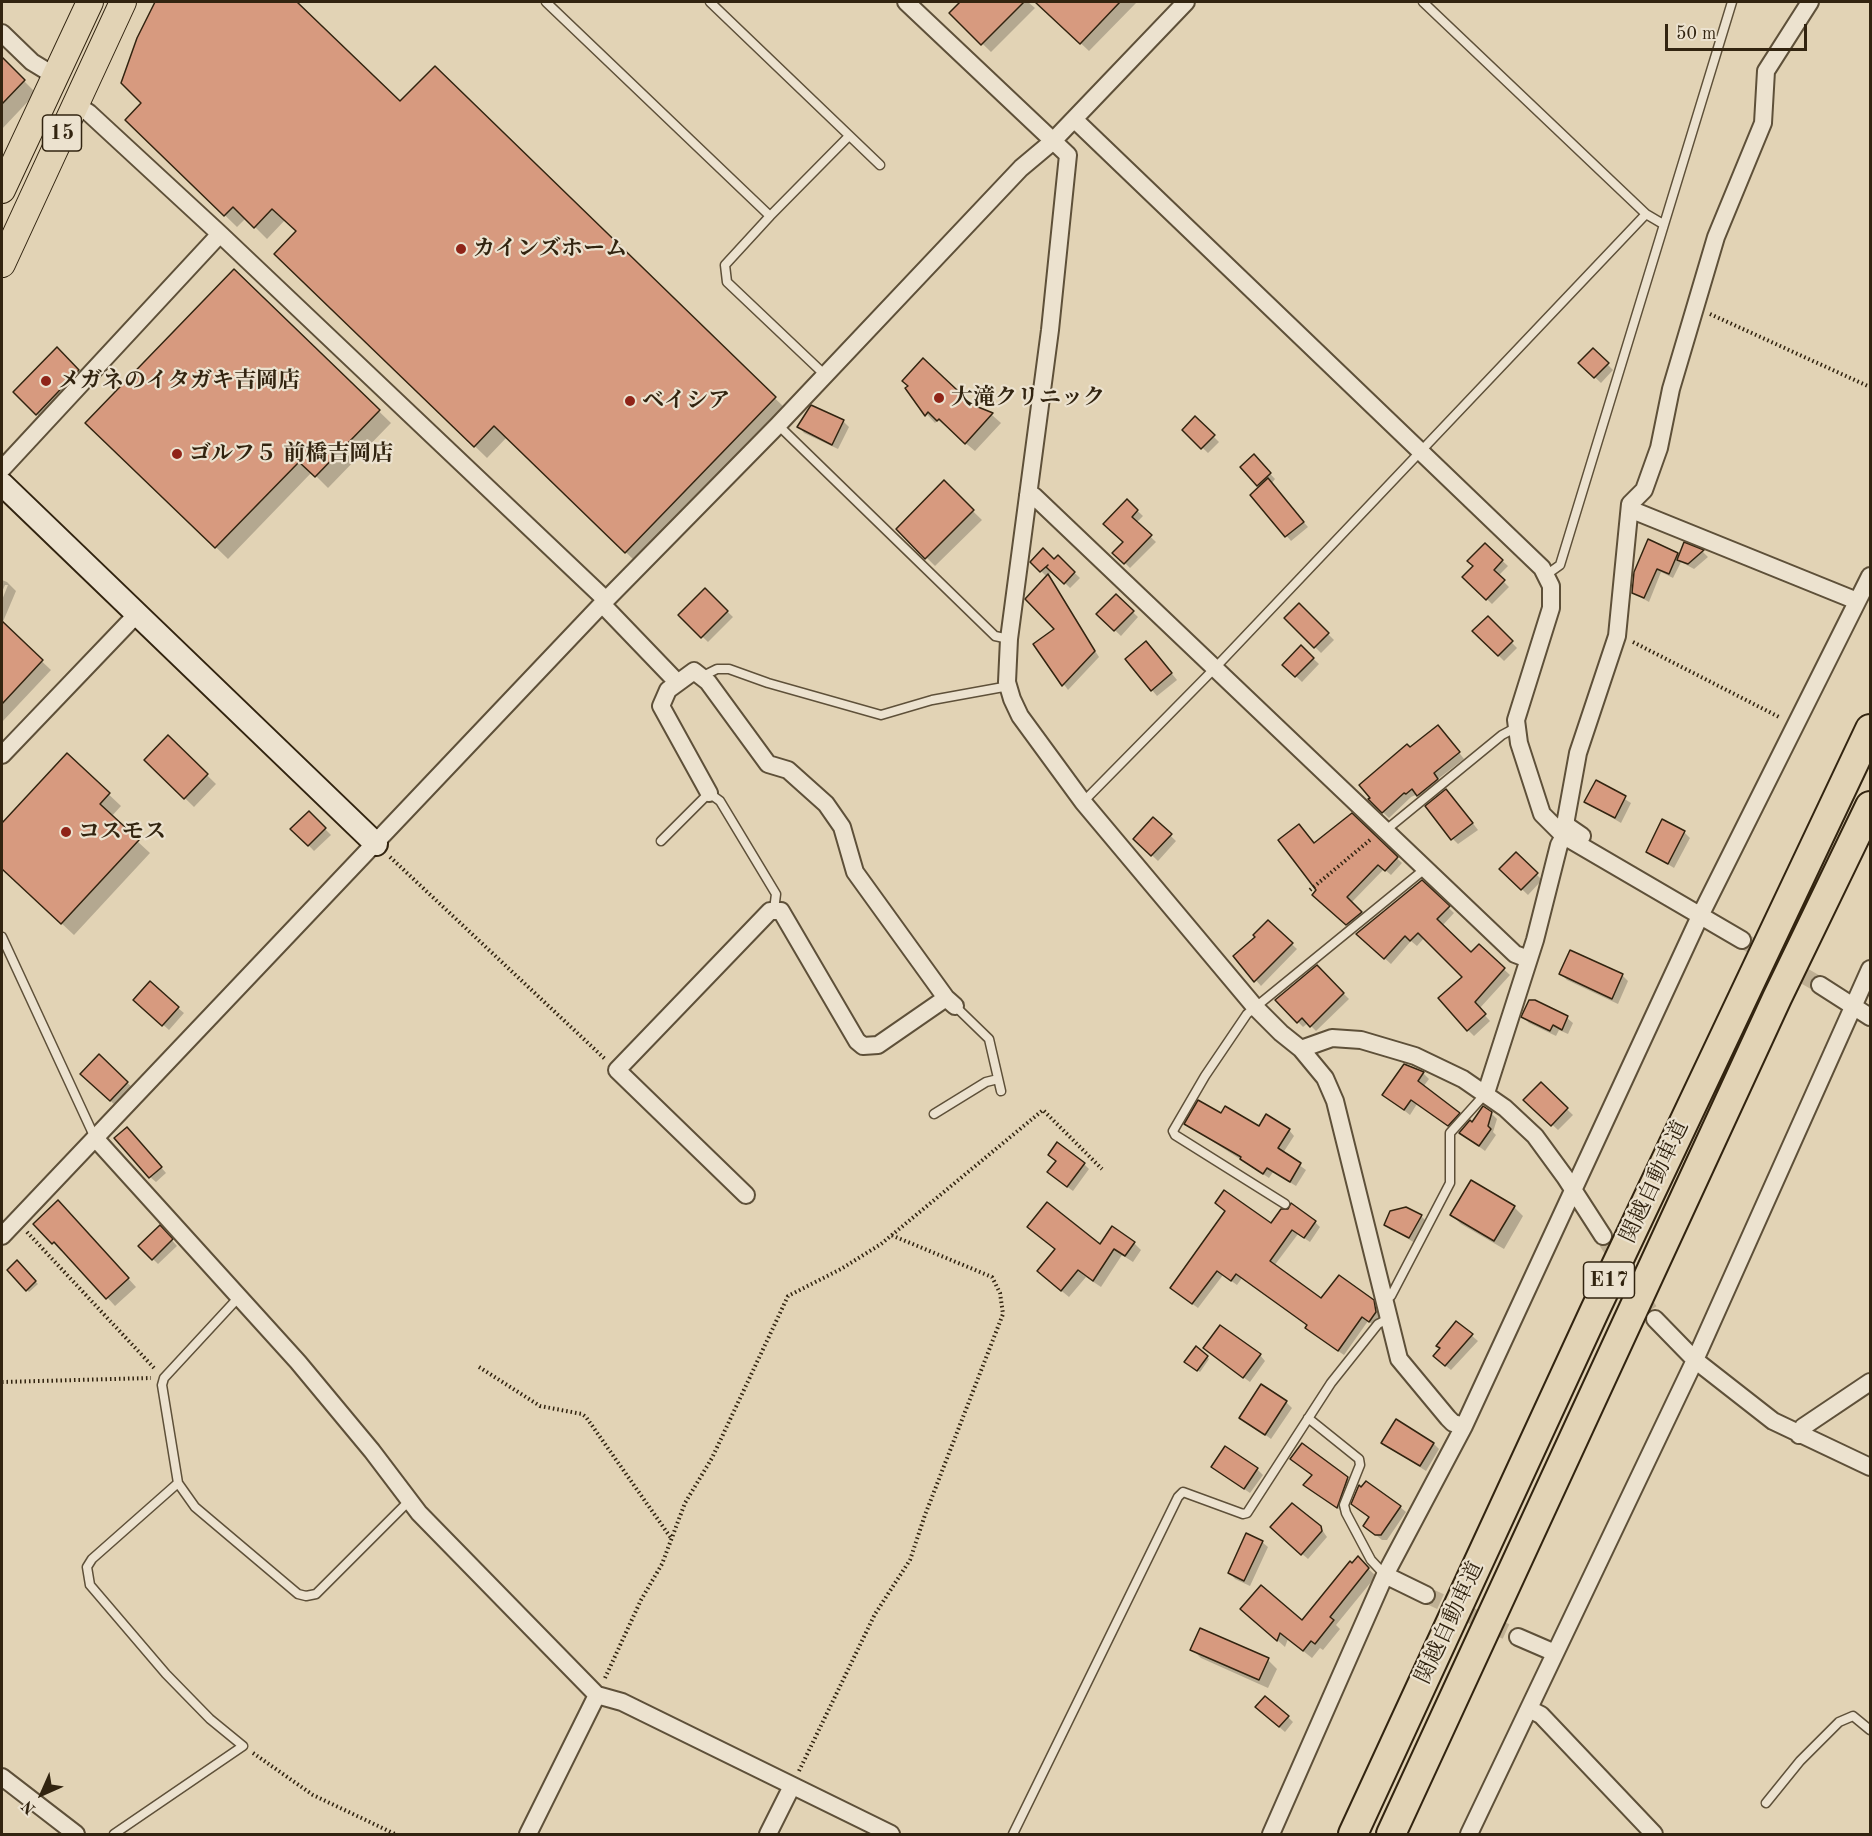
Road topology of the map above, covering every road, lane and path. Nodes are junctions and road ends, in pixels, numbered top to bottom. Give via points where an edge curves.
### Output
1 (90, 2) edge
2 (123, 2) edge
3 (546, 2) edge
4 (710, 2) edge
5 (906, 2) edge
6 (1186, 2) edge
7 (1423, 2) edge
8 (1732, 2) edge
9 (1810, 2) edge
10 (2, 33) edge
11 (55, 76) junction
12 (75, 104) junction
13 (1074, 119) junction
14 (849, 136) junction
15 (1052, 142) junction
16 (880, 165) dead end
17 (2, 190) edge
18 (1646, 214) junction
19 (770, 216) junction
20 (1663, 224) junction
21 (220, 234) junction
22 (2, 264) edge
23 (1704, 311) dead end
24 (824, 374) junction
25 (1870, 387) edge
26 (778, 425) junction
27 (1422, 452) junction
28 (2, 469) edge
29 (2, 484) edge
30 (1028, 495) junction
31 (1637, 512) dead end
32 (1546, 575) junction
33 (1870, 576) edge
34 (1857, 600) junction
35 (604, 602) junction
36 (137, 614) junction
37 (1625, 638) dead end
38 (1009, 639) junction
39 (1214, 669) junction
40 (703, 676) junction
41 (676, 682) junction
42 (1009, 686) junction
43 (1795, 726) junction
44 (1516, 728) junction
45 (1870, 729) edge
46 (2, 755) edge
47 (709, 793) junction
48 (1083, 802) junction
49 (1870, 806) edge
50 (1386, 830) junction
51 (1564, 836) junction
52 (661, 841) dead end
53 (376, 844) junction
54 (1426, 868) junction
55 (1310, 890) dead end
56 (1692, 899) dead end
57 (774, 910) junction
58 (1700, 916) junction
59 (2, 937) edge
60 (1742, 940) tunnel mouth
61 (1528, 959) junction
62 (1870, 969) edge
63 (1820, 985) tunnel mouth
64 (950, 1002) junction
65 (1854, 1004) junction
66 (1255, 1007) junction
67 (1870, 1017) edge
68 (1301, 1049) junction
69 (616, 1070) junction
70 (998, 1078) junction
71 (1001, 1092) dead end
72 (1486, 1094) junction
73 (934, 1114) dead end
74 (95, 1138) junction
75 (1102, 1168) dead end
76 (1574, 1190) junction
77 (746, 1196) dead end
78 (1285, 1204) dead end
79 (17, 1221) junction
80 (891, 1235) junction
81 (2, 1236) edge
82 (1603, 1236) tunnel mouth
83 (238, 1298) junction
84 (1383, 1298) junction
85 (1388, 1319) junction
86 (1655, 1319) tunnel mouth
87 (1695, 1360) junction
88 (478, 1367) dead end
89 (164, 1378) junction
90 (2, 1382) edge
91 (1870, 1382) edge
92 (1308, 1418) junction
93 (1464, 1426) junction
94 (1799, 1435) junction
95 (1870, 1467) edge
96 (178, 1483) junction
97 (409, 1501) junction
98 (672, 1539) junction
99 (1385, 1575) junction
100 (1426, 1595) tunnel mouth
101 (1518, 1636) tunnel mouth
102 (1555, 1653) junction
103 (597, 1695) junction
104 (1529, 1709) junction
105 (1870, 1731) edge
106 (243, 1746) junction
107 (2, 1777) edge
108 (792, 1786) junction
109 (1766, 1803) dead end
110 (76, 1834) edge
111 (114, 1834) edge
112 (395, 1834) edge
113 (528, 1834) edge
114 (768, 1834) edge
115 (891, 1834) edge
116 (1013, 1834) edge
117 (1271, 1834) edge
118 (1353, 1834) edge
119 (1390, 1834) edge
120 (1470, 1834) edge
121 (1654, 1834) edge

1 - 11 main road, 15
2 - 12 main road, 15
3 - 19 lane
4 - 14 lane
5 - 15 street
6 - 13 street
7 - 18 lane
8 - 20 lane
9 - 56 street via 1766,71 1763,123 1716,237 1671,389 1659,448 1644,490 1630,504 1617,636 1578,753 1566,819 1566,825 1574,831
10 - 11 street via 32,62
11 - 17 main road, 15
12 - 21 street
12 - 22 main road, 15
13 - 15 street
13 - 27 street
14 - 16 lane
14 - 19 lane
15 - 24 street via 1021,168
15 - 30 street via 1065,151 1069,160
18 - 20 lane
18 - 27 lane
19 - 24 lane via 725,265 727,282
20 - 32 lane via 1560,565
21 - 28 street
21 - 35 street
23 - 25 path
24 - 26 street
26 - 35 street
26 - 38 lane via 995,636
27 - 32 street
27 - 39 lane
29 - 36 street
30 - 38 street
30 - 39 street via 1034,496
31 - 34 street
32 - 44 street via 1551,586 1551,608
33 - 34 street
34 - 43 street
35 - 41 street
35 - 53 street
36 - 46 street
36 - 53 street
37 - 43 path
38 - 42 street
39 - 48 lane
39 - 50 street
40 - 41 street via 694,672
40 - 42 lane via 717,669 729,669 881,715 932,699
40 - 64 street via 768,764 788,770 825,804 842,826 855,872
41 - 47 street via 663,697 661,706
42 - 48 street via 1020,716
43 - 58 street
44 - 50 lane via 1502,735
44 - 51 street via 1542,814
45 - 118 highway, 関越自動車道 / E17 via 1605,1288
47 - 52 lane
47 - 57 lane via 720,801 776,894
48 - 66 street
49 - 119 highway, 関越自動車道 / E17
50 - 54 street
50 - 55 path
51 - 58 street
51 - 61 street
53 - 69 path
53 - 74 street
54 - 61 street via 1515,954
54 - 66 lane
57 - 64 street via 782,911 863,1046 878,1045
57 - 69 street
58 - 60 street
58 - 76 street
59 - 74 lane
61 - 72 street
62 - 65 street
63 - 65 street
64 - 70 lane via 989,1039
65 - 67 street
65 - 87 street
66 - 68 street
66 - 78 lane via 1210,1068 1173,1131
68 - 72 street via 1332,1038 1361,1040 1439,1066
68 - 84 street via 1325,1078 1335,1101
69 - 77 street
70 - 71 lane
70 - 73 lane
72 - 76 street via 1535,1137
72 - 84 lane via 1450,1133 1450,1183 1391,1296
74 - 79 street
74 - 83 street
75 - 80 path via 1043,1110
76 - 82 street
76 - 93 street
79 - 81 street
79 - 89 path
80 - 98 path via 855,1261 788,1296 712,1458 685,1503
80 - 108 path via 992,1277 1000,1293 1003,1314 910,1560 874,1614
83 - 89 lane
83 - 97 street via 324,1394
84 - 85 street
85 - 92 lane via 1363,1341
85 - 93 street via 1403,1366 1453,1423
86 - 87 street
87 - 94 street via 1753,1407
87 - 102 street
88 - 98 path via 540,1406 586,1417
89 - 90 path
89 - 96 lane
91 - 94 street via 1803,1426
92 - 99 lane via 1359,1459 1344,1505 1371,1560
92 - 116 lane via 1247,1513 1183,1492 1178,1497
93 - 99 street
94 - 95 street
96 - 97 lane via 195,1507 298,1594 306,1596 316,1594
96 - 106 lane via 92,1559 87,1567 90,1585 166,1674
97 - 103 street
98 - 103 path
99 - 100 street
99 - 117 street
101 - 102 street
102 - 104 street
103 - 108 street via 622,1702
103 - 113 street
104 - 120 street
104 - 121 street via 1541,1715
105 - 109 lane via 1853,1716 1839,1722
106 - 111 lane
106 - 112 path via 313,1795
107 - 110 street
108 - 114 street
108 - 115 street

